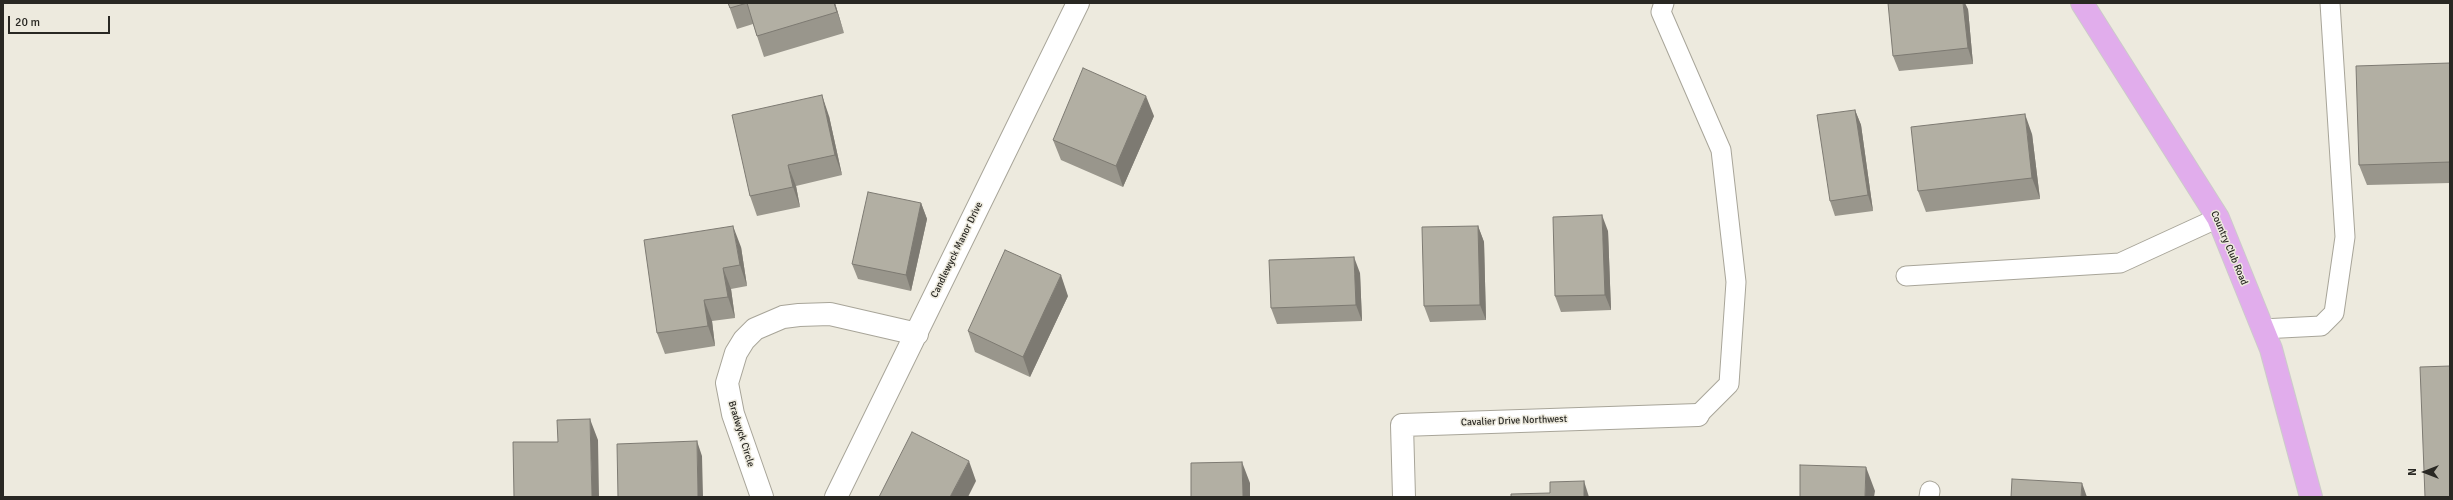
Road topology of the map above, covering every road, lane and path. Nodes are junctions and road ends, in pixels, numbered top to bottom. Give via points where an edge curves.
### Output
1 (1078, 3) edge
2 (1664, 3) edge
3 (2082, 3) edge
4 (2330, 3) edge
5 (2218, 218) junction
6 (1906, 276) dead end
7 (2262, 329) junction
8 (916, 334) junction
9 (1698, 415) joint
10 (762, 497) edge
11 (836, 497) edge
12 (1404, 497) edge
13 (2310, 497) edge

1 - 8 street, Candlewyck Manor Drive
2 - 9 lane via 1661,12 1721,150 1736,282 1730,384
3 - 5 main road, Country Club Road
4 - 7 lane via 2345,238 2334,313 2321,326
5 - 6 lane via 2120,263
5 - 7 main road, Country Club Road
7 - 13 main road, Country Club Road via 2271,349
8 - 10 street, Bradwyck Circle via 830,314 799,315 783,317 755,329 744,340 736,353 727,383 733,414
8 - 11 street, Candlewyck Manor Drive
9 - 12 street, Cavalier Drive Northwest via 1402,425

